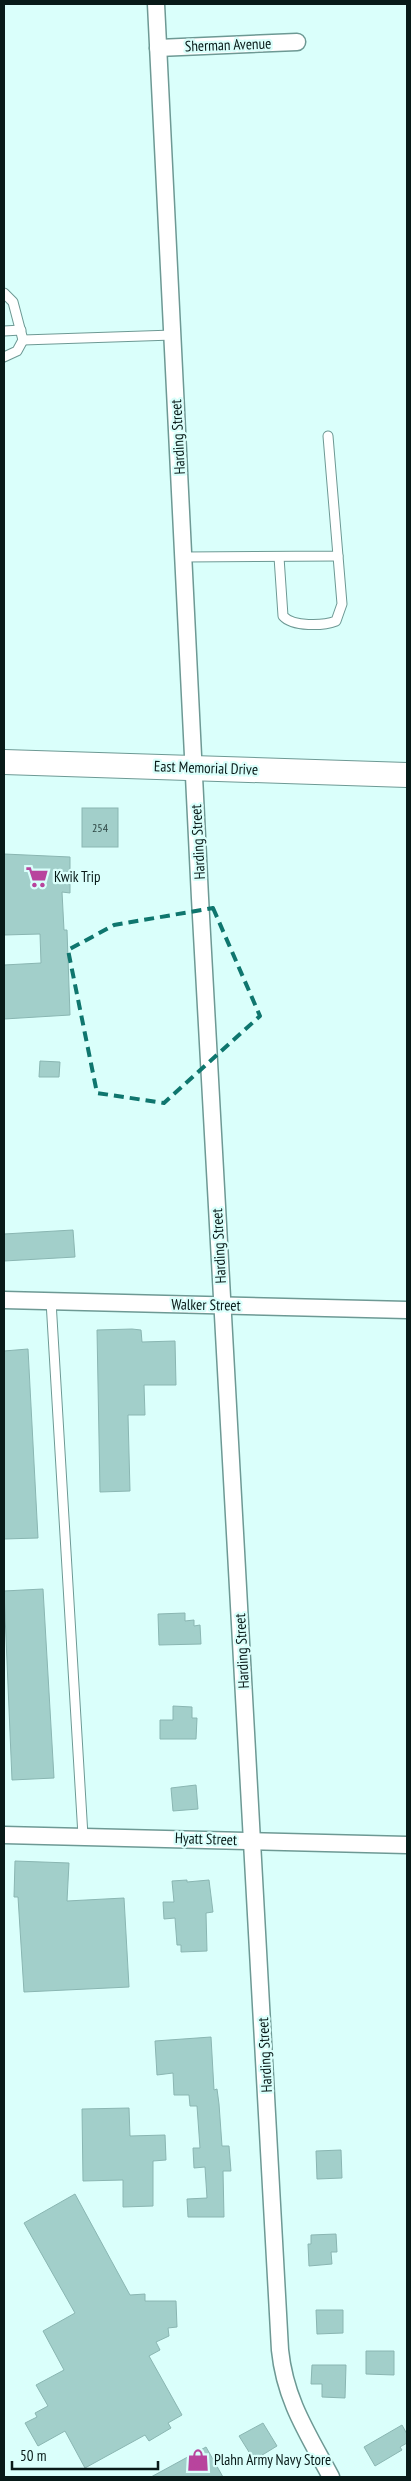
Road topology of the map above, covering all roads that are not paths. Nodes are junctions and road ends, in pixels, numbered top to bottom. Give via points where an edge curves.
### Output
1 (156, 4) edge
2 (297, 42) dead end
3 (158, 48) junction
4 (4, 294) edge
5 (21, 330) junction
6 (4, 331) edge
7 (173, 335) junction
8 (23, 340) junction
9 (4, 357) edge
10 (328, 436) dead end
11 (338, 556) junction
12 (184, 557) junction
13 (280, 557) junction
14 (4, 762) edge
15 (195, 768) junction
16 (407, 775) edge
17 (4, 1300) edge
18 (51, 1301) junction
19 (222, 1305) junction
20 (407, 1310) edge
21 (4, 1834) edge
22 (83, 1836) junction
23 (253, 1841) junction
24 (407, 1845) edge
25 (331, 2477) edge

1 - 3 street, Harding Street
2 - 3 street, Sherman Avenue
3 - 7 street, Harding Street
4 - 5 lane via 13,302
5 - 6 lane
5 - 8 lane
7 - 8 lane
7 - 12 street, Harding Street
8 - 9 lane via 17,351
10 - 11 lane
11 - 13 lane
11 - 13 lane via 342,604 336,621 328,624 292,622 283,616
12 - 13 lane
12 - 15 street, Harding Street
14 - 15 main road, East Memorial Drive
15 - 16 main road, East Memorial Drive
15 - 19 street, Harding Street
17 - 18 street, Walker Street
18 - 19 street, Walker Street
18 - 22 lane
19 - 20 street, Walker Street
19 - 23 street, Harding Street
21 - 22 street, Hyatt Street
22 - 23 street, Hyatt Street
23 - 24 street, Hyatt Street
23 - 25 street, Harding Street via 282,2369 291,2402

